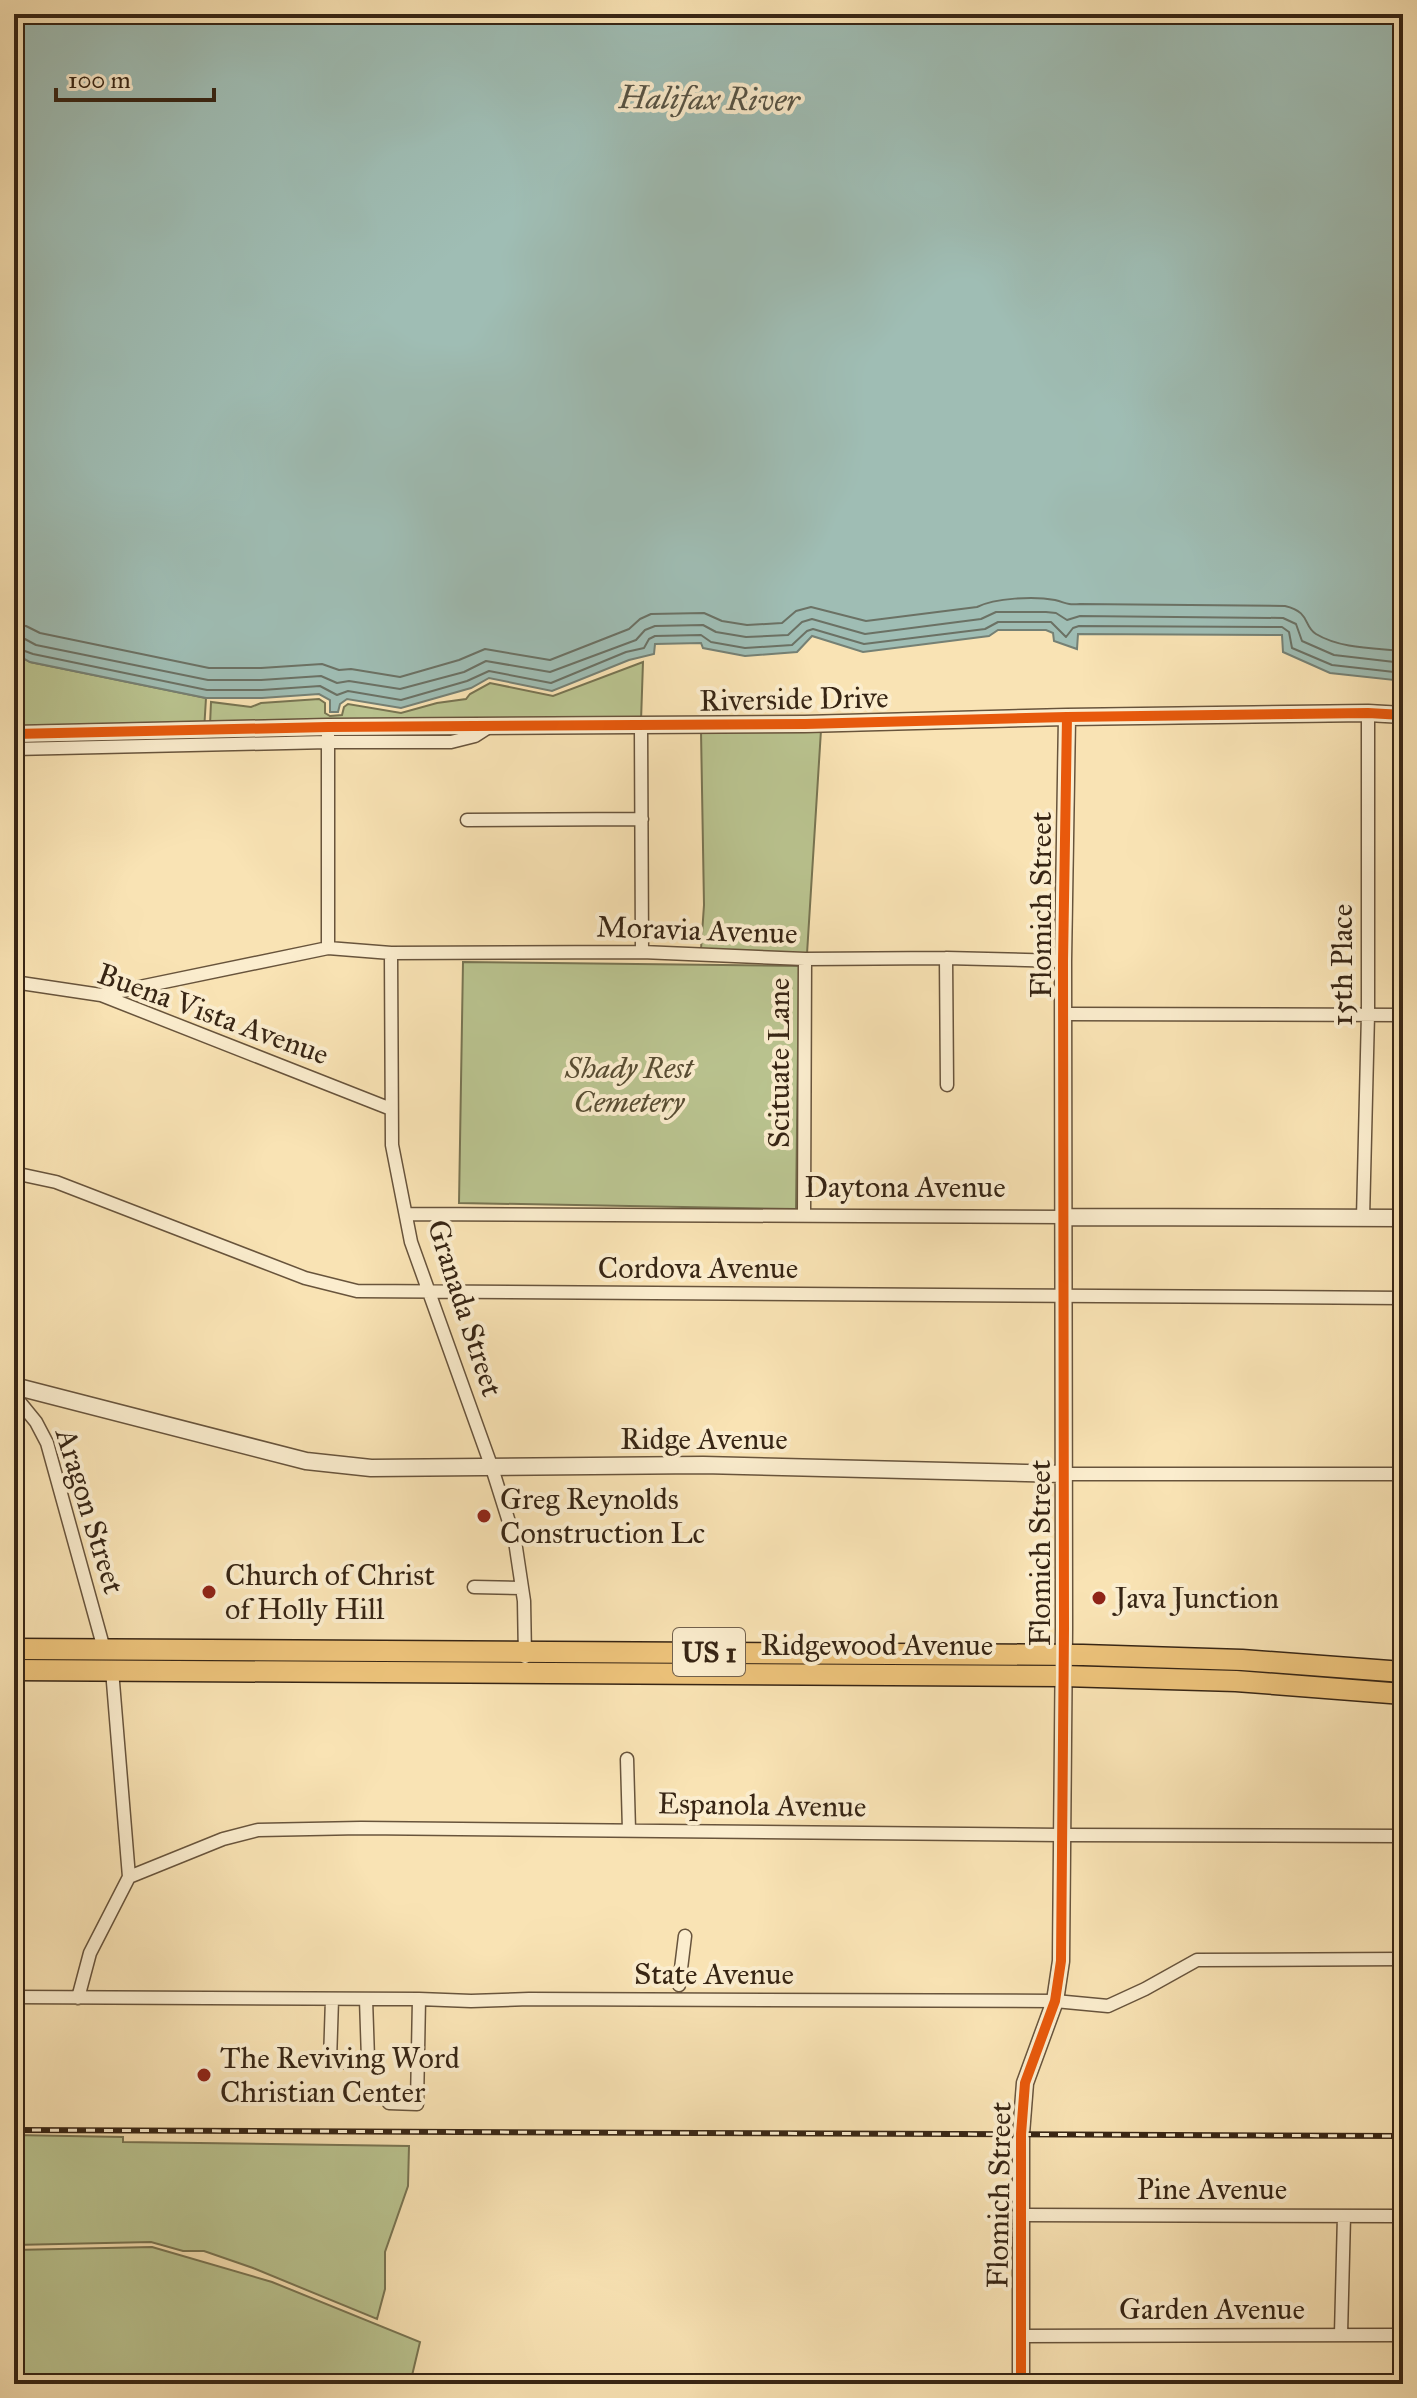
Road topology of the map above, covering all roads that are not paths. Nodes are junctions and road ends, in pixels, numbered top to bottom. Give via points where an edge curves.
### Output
1 (1368, 713) junction
2 (1403, 715) edge
3 (1067, 717) junction
4 (641, 726) junction
5 (14, 734) edge
6 (328, 735) junction
7 (14, 749) edge
8 (642, 819) junction
9 (467, 820) dead end
10 (328, 948) junction
11 (642, 952) junction
12 (391, 953) junction
13 (946, 958) junction
14 (805, 959) junction
15 (1063, 961) junction
16 (14, 982) edge
17 (101, 995) junction
18 (1065, 1014) junction
19 (1368, 1014) junction
20 (1403, 1015) edge
21 (947, 1085) dead end
22 (391, 1109) junction
23 (14, 1173) edge
24 (407, 1214) junction
25 (804, 1214) junction
26 (1064, 1217) junction
27 (1363, 1218) junction
28 (1403, 1218) edge
29 (428, 1293) junction
30 (1064, 1295) junction
31 (1403, 1298) edge
32 (14, 1386) edge
33 (14, 1395) edge
34 (492, 1468) junction
35 (1064, 1474) junction
36 (1403, 1474) edge
37 (474, 1587) dead end
38 (522, 1588) junction
39 (14, 1649) edge
40 (104, 1649) junction
41 (525, 1651) junction
42 (1063, 1665) junction
43 (14, 1670) edge
44 (112, 1670) junction
45 (1403, 1672) edge
46 (525, 1673) junction
47 (1403, 1694) edge
48 (627, 1759) dead end
49 (629, 1830) junction
50 (1061, 1835) junction
51 (1403, 1836) edge
52 (129, 1877) junction
53 (685, 1936) dead end
54 (1403, 1959) edge
55 (679, 1985) dead end
56 (14, 1997) edge
57 (78, 1998) junction
58 (332, 1999) junction
59 (366, 1999) junction
60 (419, 1999) junction
61 (1055, 2001) junction
62 (389, 2103) dead end
63 (1022, 2215) junction
64 (1344, 2216) junction
65 (1403, 2216) edge
66 (1341, 2334) junction
67 (1403, 2335) edge
68 (1021, 2336) junction
69 (1021, 2384) edge

1 - 2 street, Riverside Drive
1 - 3 street, Riverside Drive
1 - 19 street, 15th Place
3 - 4 street, Riverside Drive
3 - 15 street, Flomich Street
4 - 6 street, Riverside Drive
4 - 8 street
5 - 6 street, Riverside Drive
6 - 7 street
6 - 10 street
8 - 9 street
8 - 11 street
10 - 12 street, Moravia Avenue
10 - 17 street, Moravia Avenue
11 - 12 street, Moravia Avenue
11 - 14 street, Moravia Avenue
12 - 22 street, Granada Street
13 - 14 street, Moravia Avenue
13 - 15 street, Moravia Avenue
13 - 21 street
14 - 25 street, Scituate Lane
15 - 18 street, Flomich Street
16 - 17 street, Buena Vista Avenue
17 - 22 street, Buena Vista Avenue
18 - 19 street
18 - 26 street, Flomich Street
19 - 20 street
19 - 27 street, 15th Place
22 - 24 street, Granada Street via 392,1145
23 - 29 street, Cordova Avenue via 56,1182 305,1278 357,1291
24 - 25 street, Daytona Avenue
24 - 29 street, Granada Street
25 - 26 street, Daytona Avenue
26 - 27 street, Daytona Avenue
26 - 30 street, Flomich Street
27 - 28 street, Daytona Avenue
29 - 30 street, Cordova Avenue
29 - 34 street, Granada Street
30 - 31 street, Cordova Avenue
30 - 35 street, Flomich Street
32 - 34 street, Ridge Avenue via 306,1461 371,1468
33 - 40 street, Aragon Street via 47,1443
34 - 35 street, Ridge Avenue via 703,1465
34 - 38 street, Granada Street via 515,1541
35 - 36 street, Ridge Avenue
35 - 42 street, Flomich Street
37 - 38 street
38 - 41 street, Granada Street
39 - 40 main road, Ridgewood Avenue / US 1
40 - 41 main road, Ridgewood Avenue / US 1
41 - 42 main road, Ridgewood Avenue / US 1
41 - 46 street, Granada Street
42 - 45 main road, Ridgewood Avenue / US 1 via 1204,1658
42 - 46 main road, Ridgewood Avenue / US 1
42 - 47 main road, Ridgewood Avenue / US 1
42 - 50 street, Flomich Street
43 - 44 main road, Ridgewood Avenue / US 1
44 - 46 main road, Ridgewood Avenue / US 1
44 - 52 street
48 - 49 street
49 - 50 street, Espanola Avenue
49 - 52 street, Espanola Avenue via 258,1830
50 - 51 street, Espanola Avenue
50 - 61 street, Flomich Street via 1061,1961
52 - 57 street via 90,1953
53 - 55 street
54 - 61 street, State Avenue via 1197,1960 1108,2006
56 - 57 street, State Avenue
57 - 58 street, State Avenue
58 - 59 street, State Avenue
58 - 59 street via 330,2061 359,2064 368,2059
59 - 60 street, State Avenue
60 - 61 street, State Avenue
60 - 62 street via 417,2104
61 - 63 street, Flomich Street via 1025,2083
63 - 64 street, Pine Avenue
63 - 68 street, Flomich Street
64 - 65 street, Pine Avenue
64 - 66 street
66 - 67 street, Garden Avenue
66 - 68 street, Garden Avenue
68 - 69 street, Flomich Street

